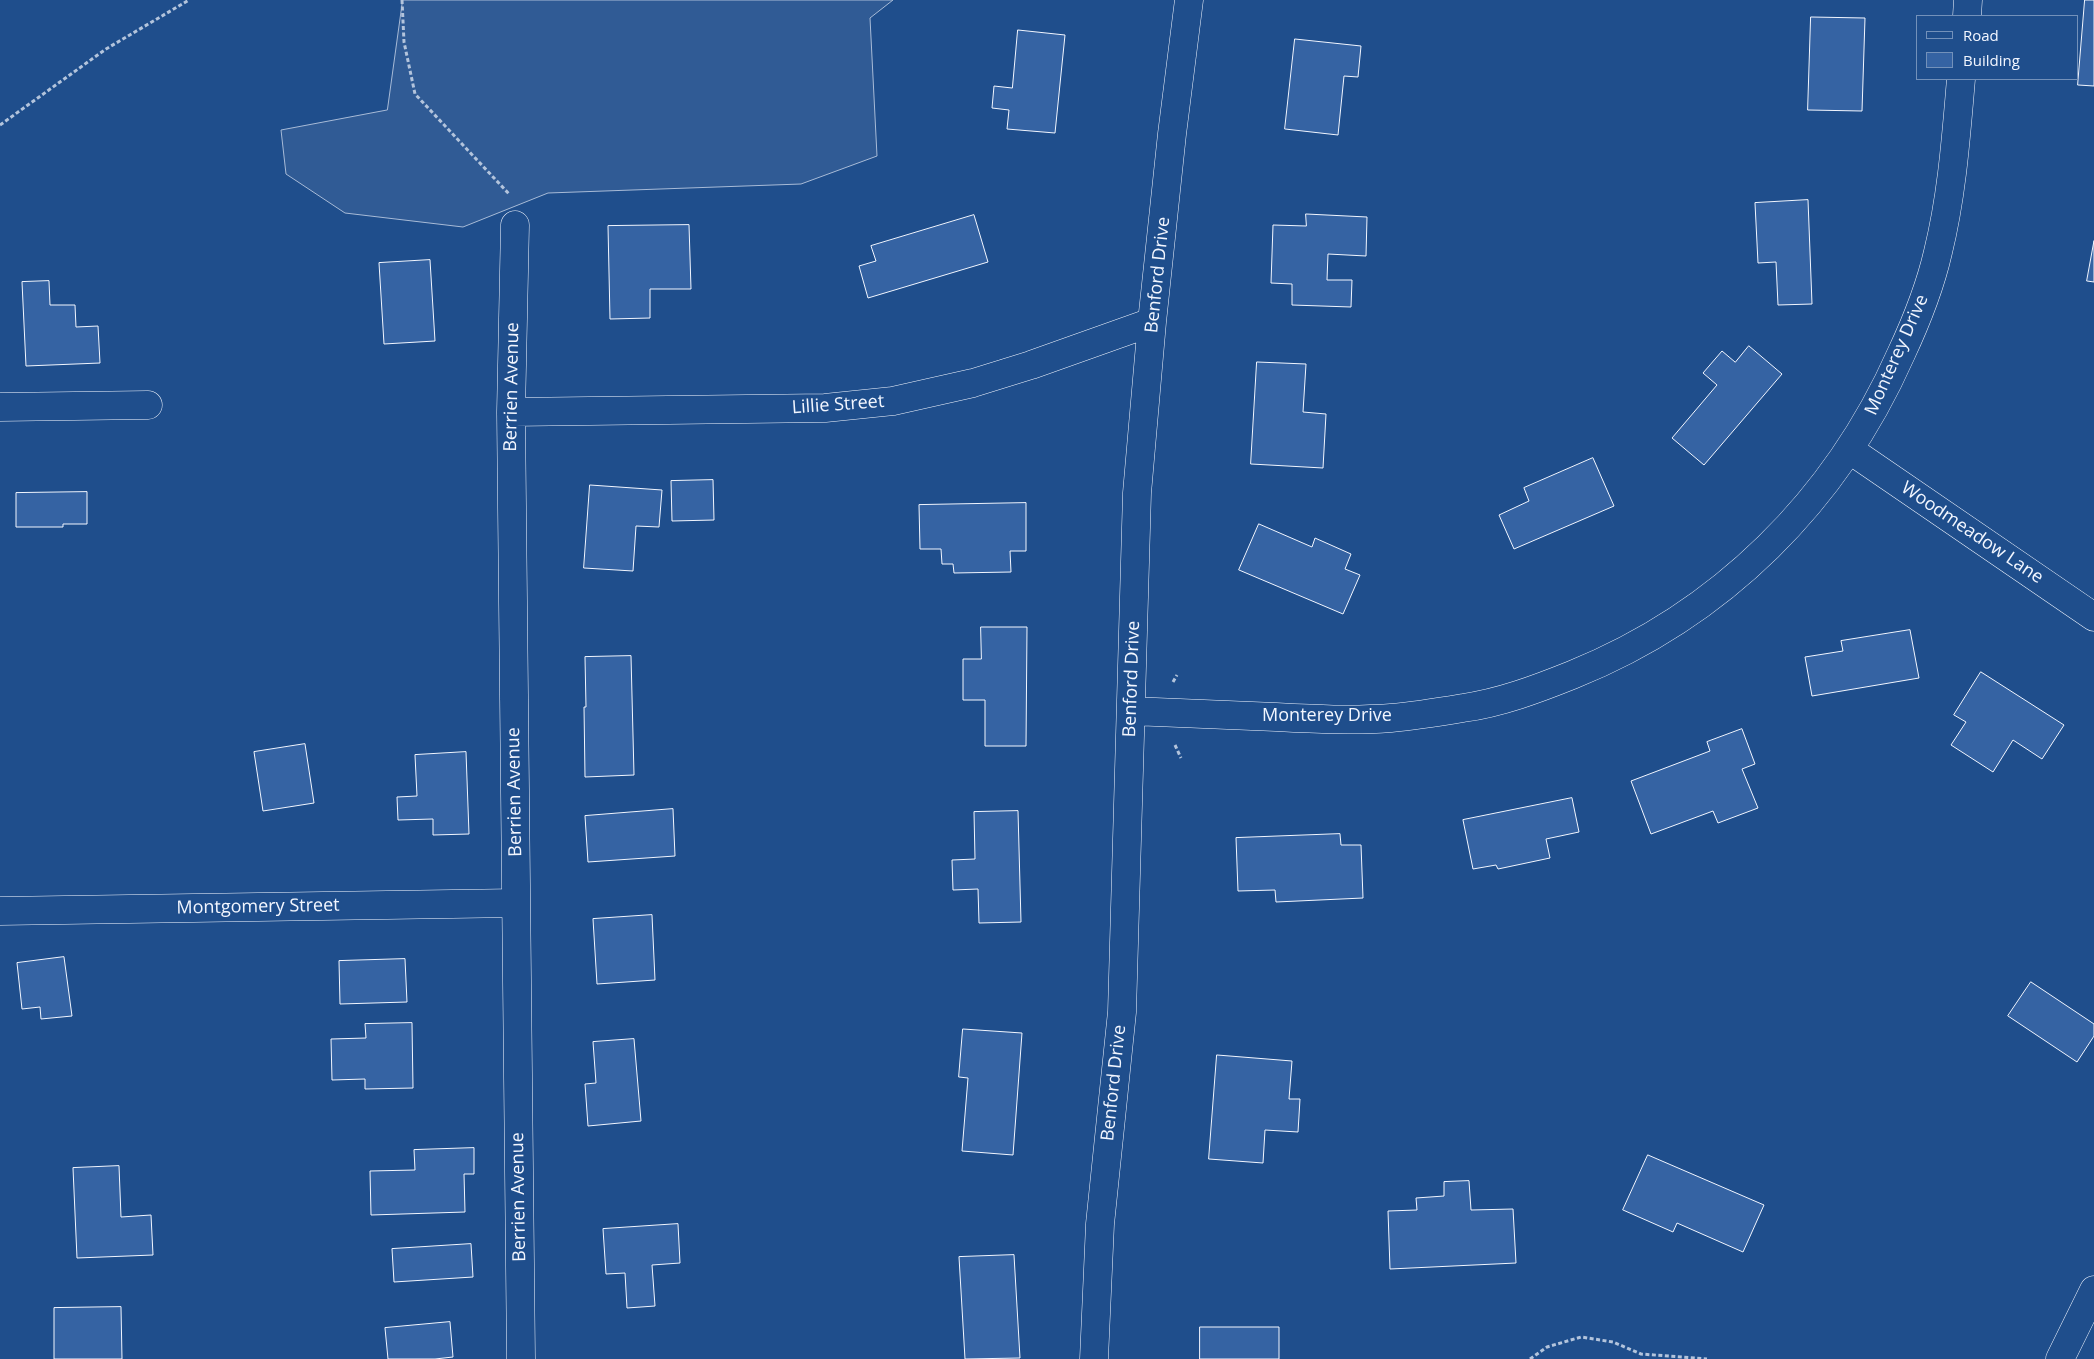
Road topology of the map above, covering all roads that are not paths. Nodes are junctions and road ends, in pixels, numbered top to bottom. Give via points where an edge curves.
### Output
1 (1189, 0) edge
2 (1968, 0) edge
3 (1967, 15) edge
4 (1961, 80) edge
5 (515, 225) road end
6 (1152, 322) junction
7 (148, 405) dead end
8 (0, 407) edge
9 (511, 412) junction
10 (1850, 450) junction
11 (2094, 617) edge
12 (1131, 711) junction
13 (516, 904) junction
14 (0, 911) edge
15 (2094, 1290) edge
16 (521, 1359) edge
17 (1094, 1359) edge
18 (2060, 1359) edge

1 - 6 street, Benford Drive
2 - 3 street
4 - 10 street, Monterey Drive via 1951,187 1938,254 1916,320 1884,394
5 - 9 street, Berrien Avenue
6 - 9 street, Lillie Street via 1031,366 893,401 825,408
6 - 12 street, Benford Drive via 1137,493
7 - 8 street
9 - 13 street, Berrien Avenue
10 - 11 street, Woodmeadow Lane
10 - 12 street, Monterey Drive via 1814,499 1763,554 1706,601 1597,665 1538,689 1466,708 1393,718 1346,720
12 - 17 street, Benford Drive via 1122,1012 1100,1224
13 - 14 street, Montgomery Street
13 - 16 street, Berrien Avenue
15 - 18 street

